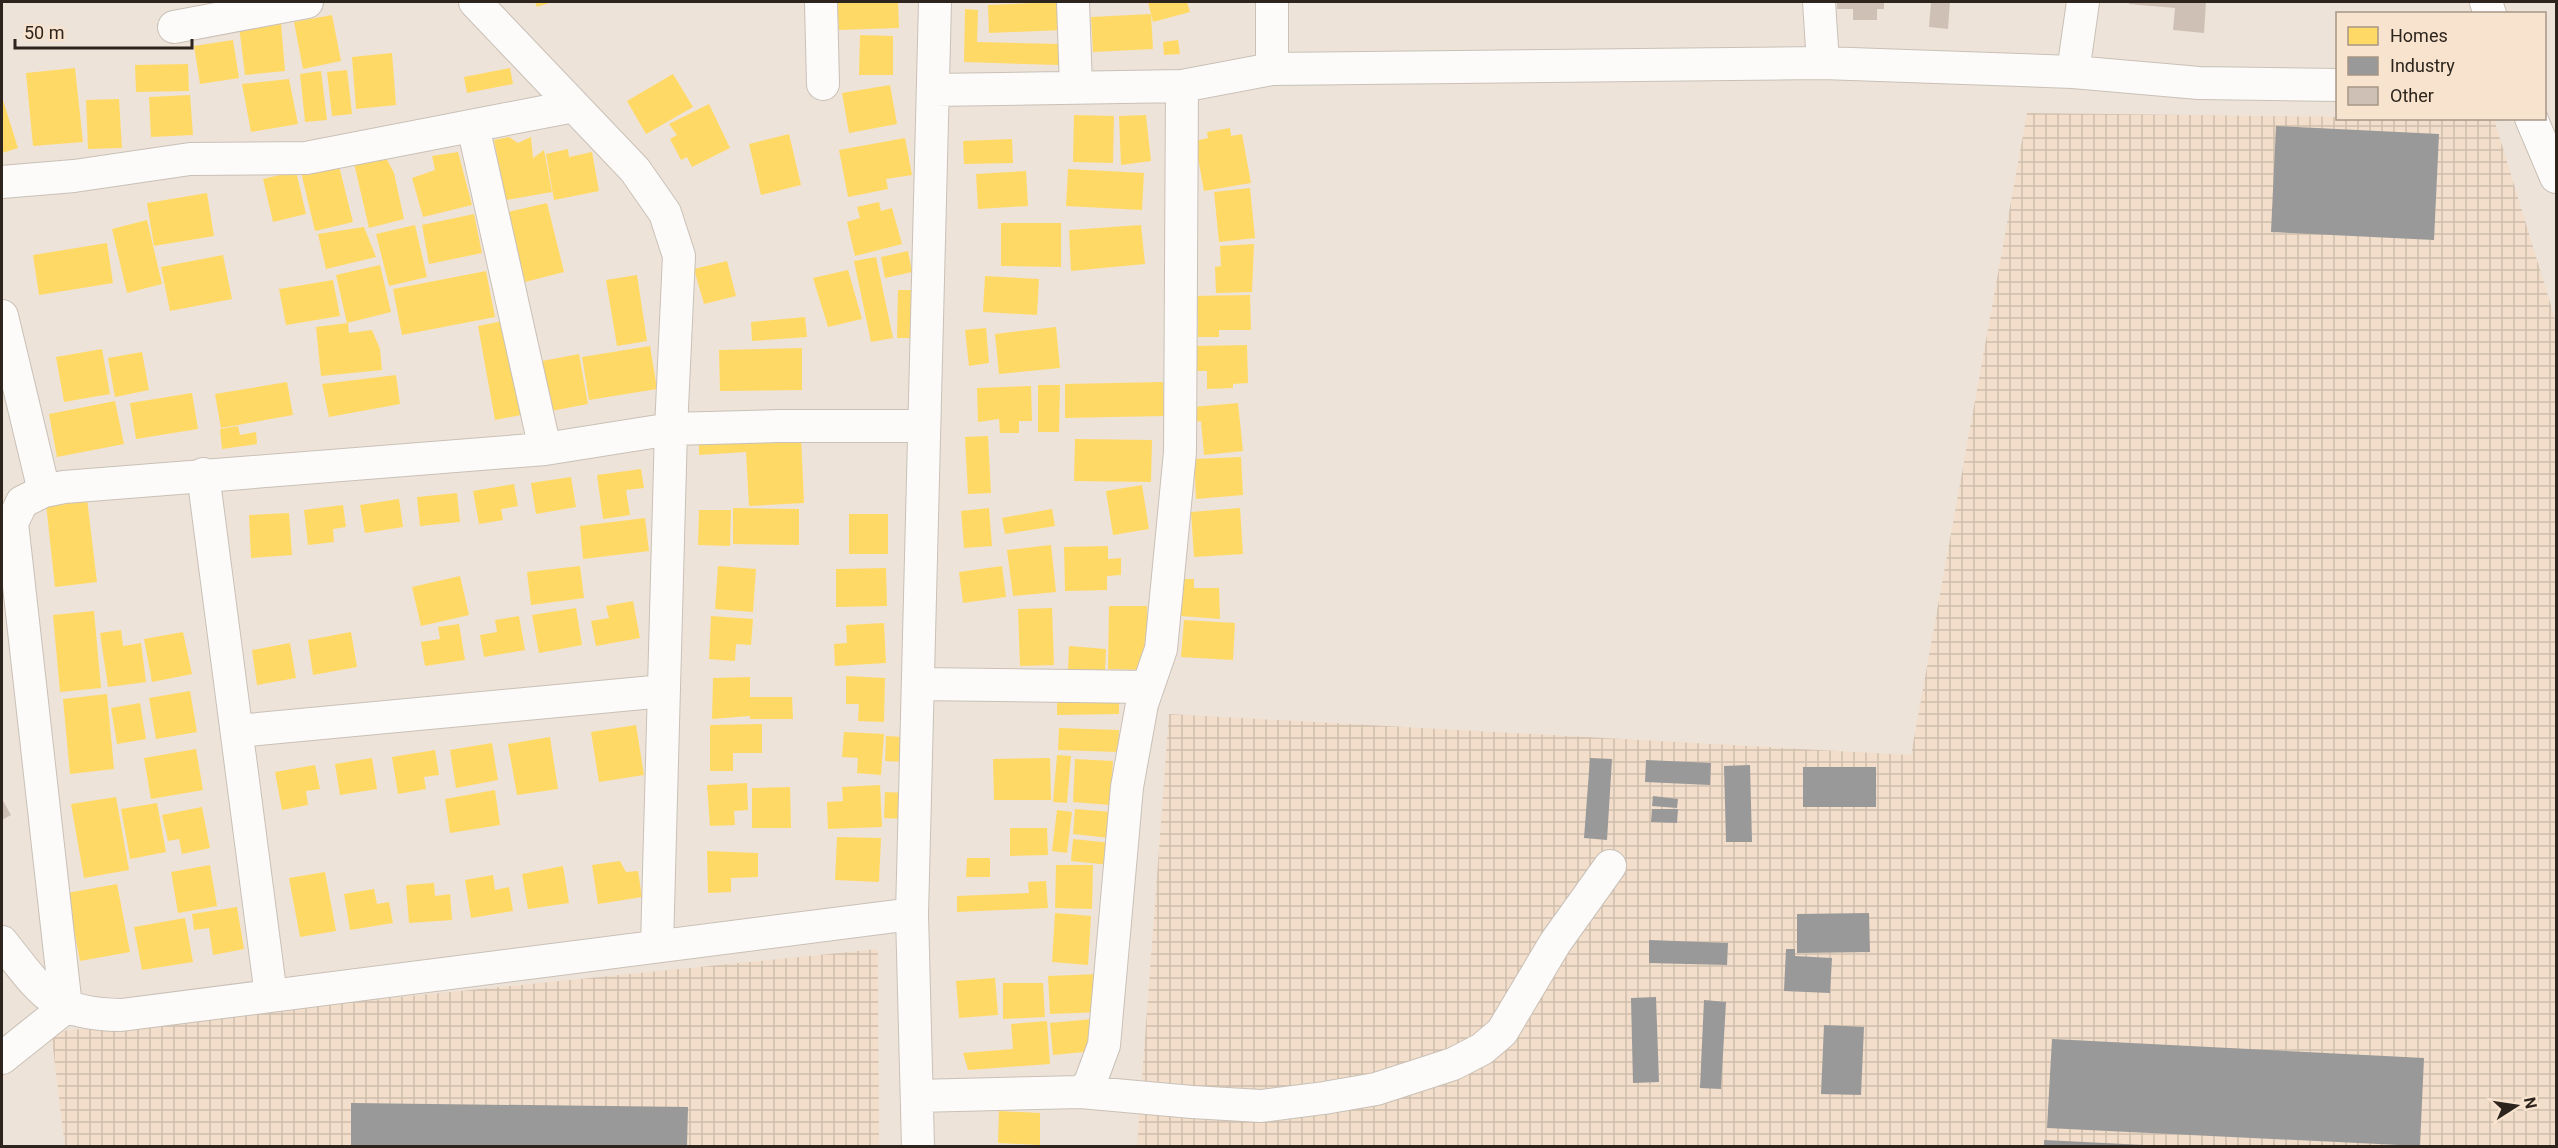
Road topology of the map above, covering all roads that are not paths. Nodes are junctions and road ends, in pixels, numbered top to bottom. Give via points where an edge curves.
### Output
1 (307, 2) edge
2 (475, 2) edge
3 (821, 2) edge
4 (935, 2) edge
5 (1073, 2) edge
6 (1272, 2) edge
7 (1819, 2) edge
8 (2082, 2) edge
9 (174, 27) dead end
10 (1823, 63) junction
11 (1272, 69) junction
12 (2073, 72) junction
13 (823, 84) dead end
14 (2336, 85) edge
15 (1182, 86) junction
16 (1076, 87) junction
17 (933, 90) junction
18 (574, 106) junction
19 (2532, 120) edge
20 (472, 126) junction
21 (2556, 177) edge
22 (2, 182) edge
23 (2, 316) edge
24 (924, 426) junction
25 (671, 429) junction
26 (545, 449) junction
27 (203, 474) junction
28 (44, 491) junction
29 (918, 684) junction
30 (1148, 687) junction
31 (664, 691) junction
32 (237, 731) junction
33 (1610, 866) dead end
34 (912, 914) junction
35 (2, 942) edge
36 (657, 946) junction
37 (271, 996) junction
38 (66, 1007) junction
39 (2, 1058) edge
40 (1081, 1092) junction
41 (917, 1096) junction
42 (918, 1146) edge

1 - 9 street
2 - 18 street
3 - 13 street
4 - 17 street
5 - 16 street
6 - 11 street
7 - 10 street
8 - 12 street
10 - 11 street
10 - 12 street
11 - 15 street
12 - 14 street via 2199,83
15 - 16 street
15 - 30 street via 1180,452 1161,650
16 - 17 street
17 - 24 street
18 - 20 street
18 - 25 street via 647,187 665,213 679,256
19 - 21 street
20 - 22 street via 306,158 190,159
20 - 26 street
23 - 28 street
24 - 25 street
24 - 29 street
25 - 26 street
25 - 31 street
26 - 27 street
27 - 28 street
27 - 32 street
28 - 38 street via 22,502 12,523
29 - 30 street
29 - 34 street
30 - 40 street via 1127,788 1104,1045 1090,1083
31 - 32 street
31 - 36 street
32 - 37 street
33 - 40 street via 1556,943 1502,1032 1482,1049 1453,1064 1377,1089 1261,1106
34 - 36 street
34 - 41 street
35 - 38 street via 41,992
36 - 37 street
37 - 38 street via 121,1015
38 - 39 street
40 - 41 street
41 - 42 street

